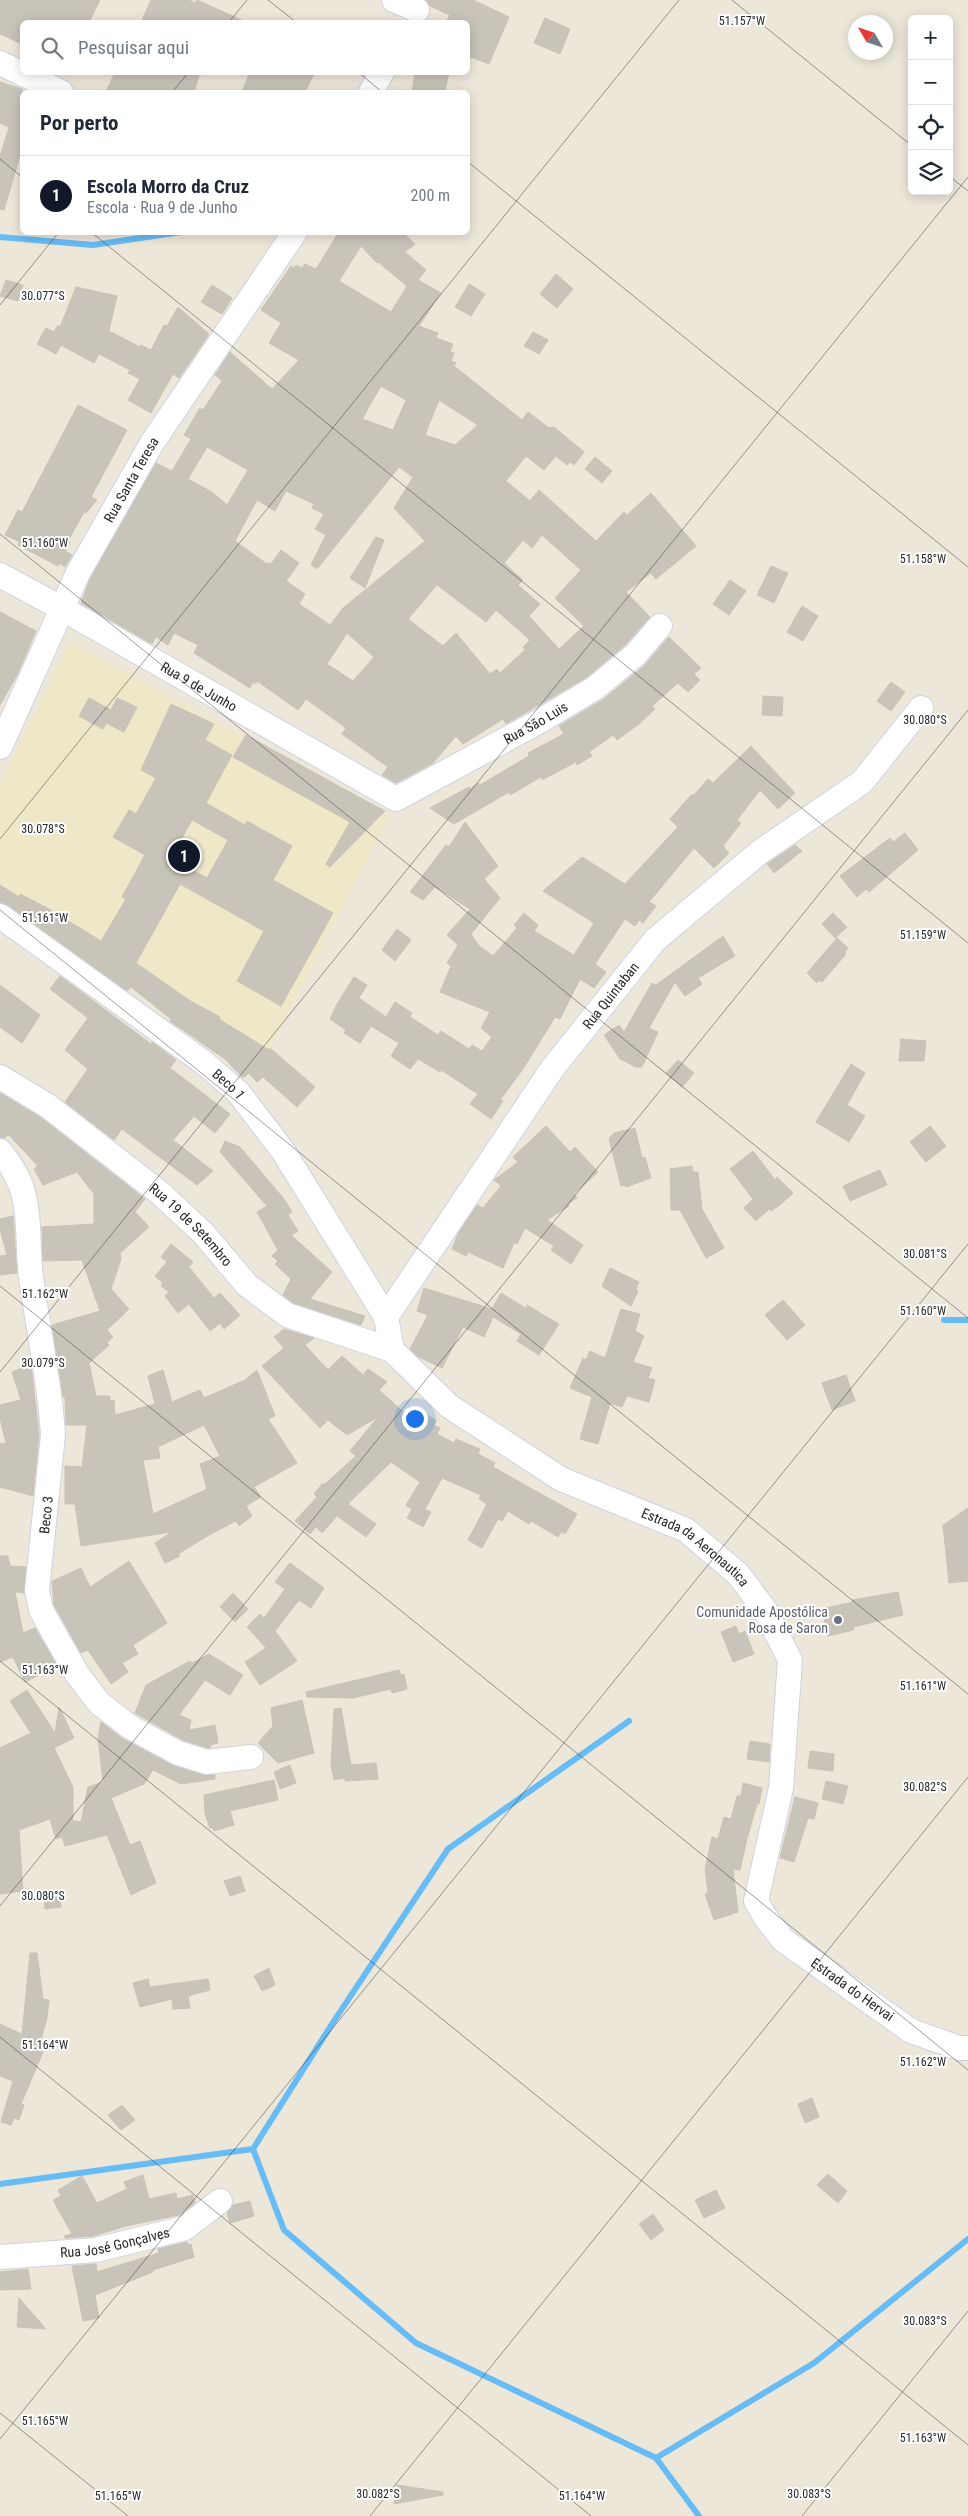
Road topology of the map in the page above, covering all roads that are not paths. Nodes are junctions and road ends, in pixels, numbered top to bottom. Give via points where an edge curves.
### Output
1 (394, 0) edge
2 (416, 11) edge
3 (0, 63) edge
4 (20, 73) edge
5 (25, 75) edge
6 (380, 75) edge
7 (57, 90) edge
8 (372, 90) edge
9 (293, 235) edge
10 (0, 575) edge
11 (63, 609) junction
12 (660, 626) dead end
13 (921, 708) dead end
14 (0, 746) edge
15 (396, 800) joint
16 (0, 916) edge
17 (0, 1077) edge
18 (0, 1150) edge
19 (386, 1317) junction
20 (392, 1350) junction
21 (251, 1757) dead end
22 (756, 1901) joint
23 (968, 2048) edge
24 (220, 2201) dead end
25 (0, 2257) edge

1 - 2 street
3 - 4 street
5 - 7 street
6 - 8 street
9 - 11 street, Rua Santa Teresa via 152,443 78,572
10 - 11 street, Rua 9 de Junho
11 - 14 street, Rua Santa Teresa
11 - 15 street, Rua 9 de Junho
12 - 15 street, Rua São Luis via 635,655 595,688
13 - 19 street, Rua Quintaban via 862,782 760,852 655,940 552,1069
16 - 19 street, Beco 1 via 203,1062 238,1092 283,1151
17 - 20 street, Rua 19 de Setembro via 48,1106 160,1193 203,1233 247,1285 287,1315
18 - 21 street, Beco 3 via 14,1169 23,1195 30,1274 52,1410 53,1435 37,1590 41,1610 77,1674 98,1703 130,1727 178,1753 207,1762
19 - 20 street
20 - 22 street, Estrada da Aeronautica via 449,1406 560,1478 686,1530 738,1574 766,1610 790,1660 781,1788
22 - 23 street, Estrada do Hervai via 783,1940 911,2031 959,2048
24 - 25 street, Rua José Gonçalves via 185,2228 96,2250

